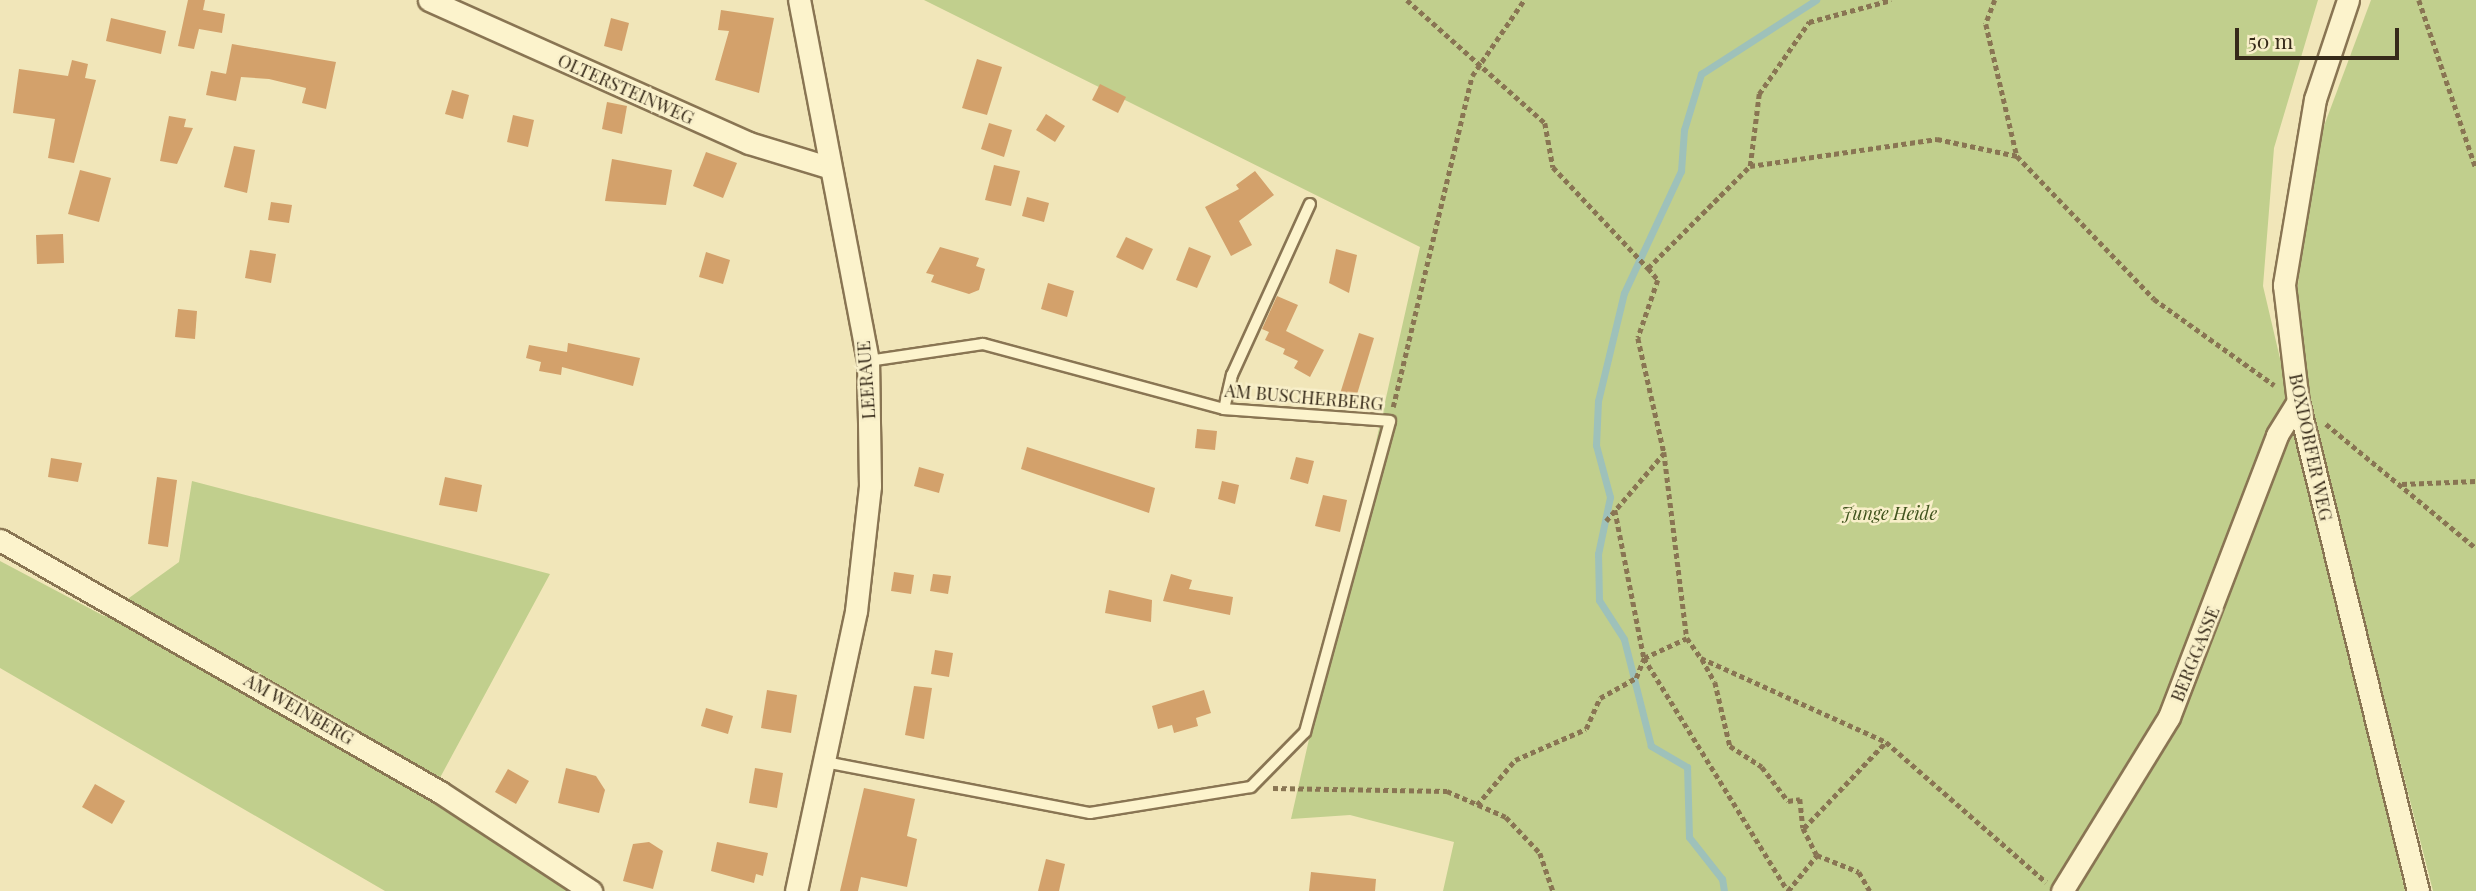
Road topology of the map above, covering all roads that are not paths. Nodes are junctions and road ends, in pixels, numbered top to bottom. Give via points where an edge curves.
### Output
1 (429, 0) edge
2 (799, 0) edge
3 (2348, 0) edge
4 (828, 167) junction
5 (1310, 204) dead end
6 (868, 361) junction
7 (2298, 402) junction
8 (1224, 409) junction
9 (0, 540) edge
10 (825, 762) junction
11 (591, 891) edge
12 (796, 891) edge
13 (2062, 891) edge
14 (2418, 891) edge

1 - 4 street, OLTERSTEINWEG via 749,144
2 - 4 street, LEERAUE
3 - 7 street, BOXDORFER WEG via 2315,99 2284,285
4 - 6 street, LEERAUE
5 - 8 lane via 1232,375
6 - 8 lane, AM BUSCHERBERG via 983,344
6 - 10 street, LEERAUE via 870,486 856,611
7 - 13 street, BERGGASSE via 2277,435 2169,717
7 - 14 street, BOXDORFER WEG
8 - 10 lane, AM BUSCHERBERG via 1390,421 1305,732 1251,787 1090,813
9 - 11 street, AM WEINBERG via 440,792
10 - 12 street, LEERAUE

